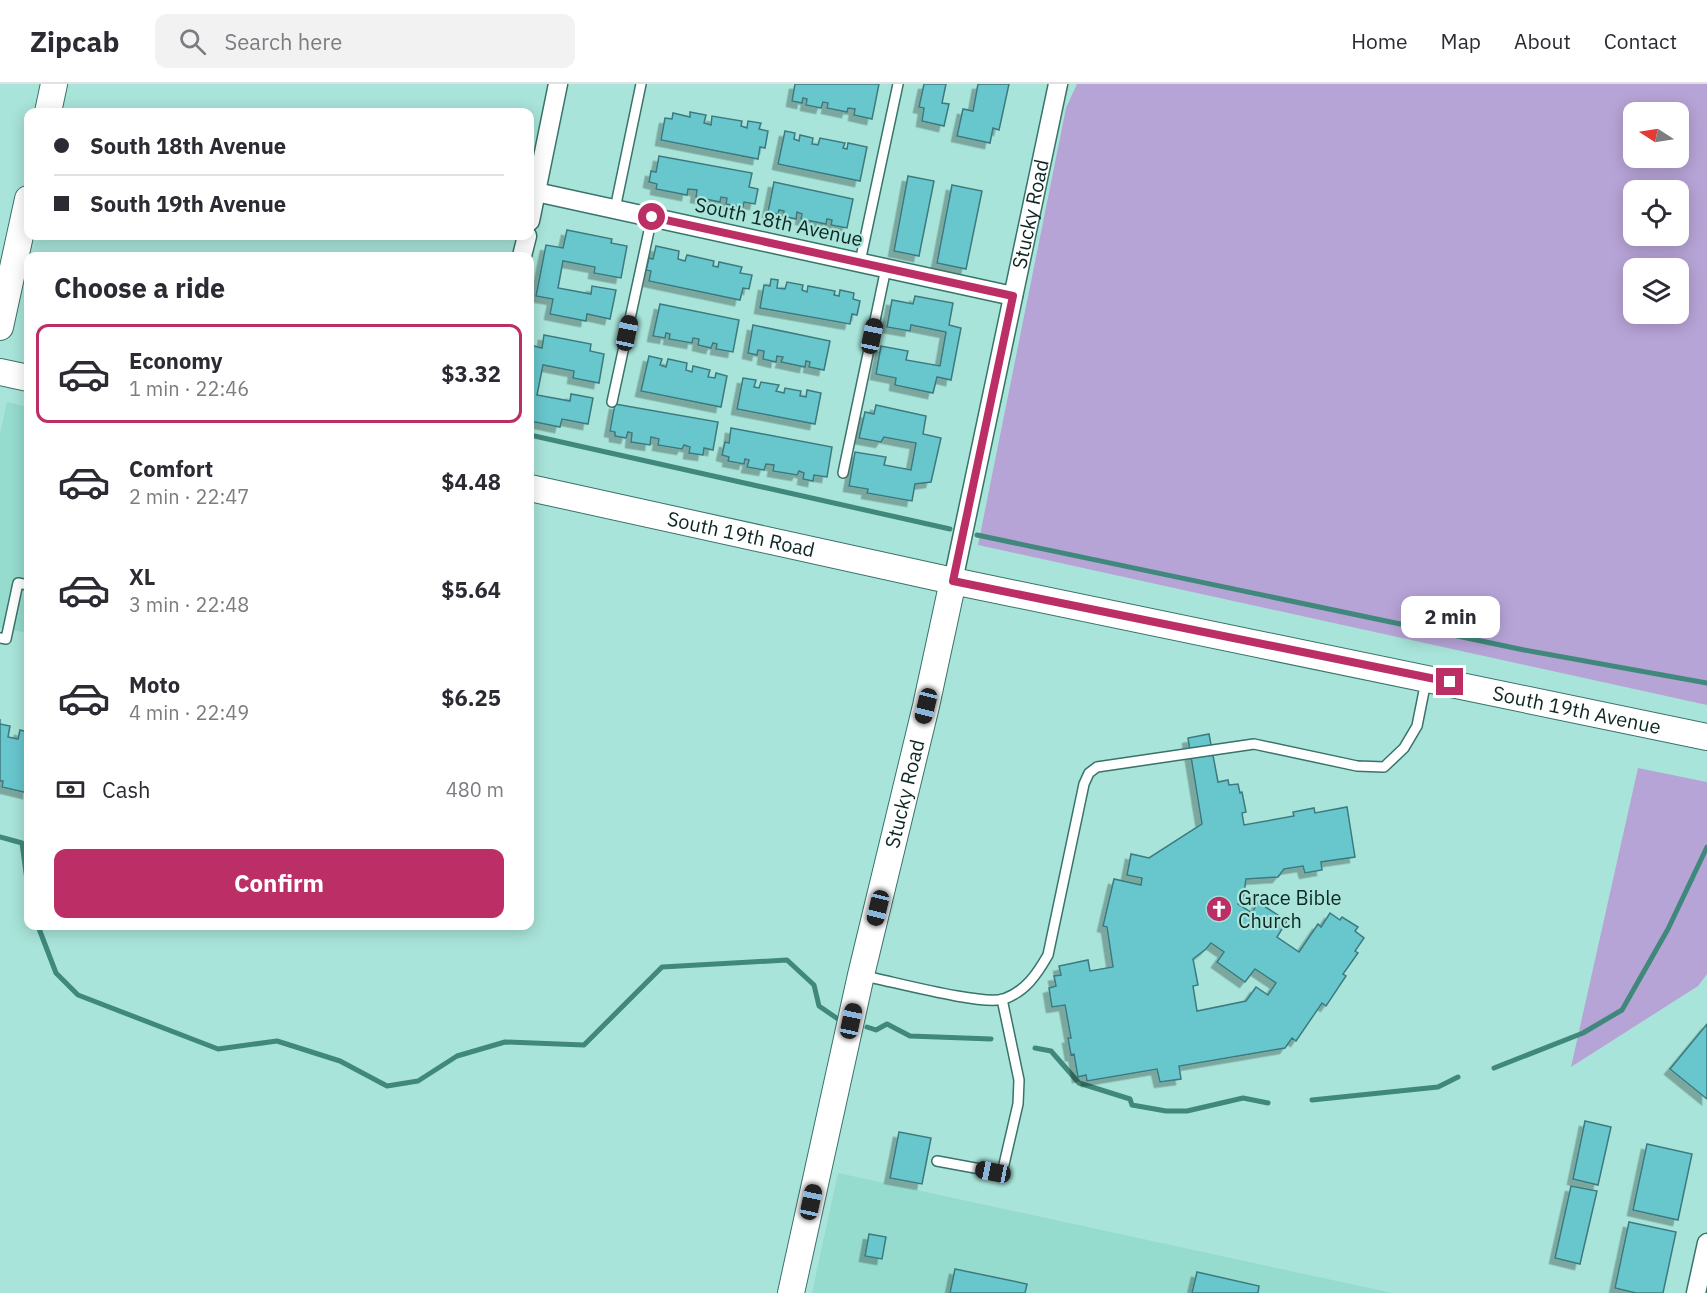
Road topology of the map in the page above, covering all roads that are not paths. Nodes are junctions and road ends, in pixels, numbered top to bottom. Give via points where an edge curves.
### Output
1 (54, 84) edge
2 (558, 84) edge
3 (641, 84) edge
4 (898, 84) edge
5 (1058, 84) edge
6 (49, 108) edge
7 (536, 192) junction
8 (534, 202) edge
9 (615, 209) junction
10 (24, 217) edge
11 (652, 217) junction
12 (860, 262) junction
13 (886, 268) junction
14 (1013, 296) junction
15 (0, 327) edge
16 (0, 372) edge
17 (24, 377) edge
18 (612, 402) dead end
19 (843, 473) dead end
20 (534, 489) edge
21 (953, 581) junction
22 (24, 584) edge
23 (0, 638) edge
24 (1427, 678) junction
25 (1707, 737) edge
26 (861, 975) junction
27 (1002, 999) junction
28 (937, 1161) dead end
29 (1707, 1243) edge
30 (1701, 1286) edge
31 (791, 1293) edge

1 - 6 main road
2 - 7 street
3 - 9 lane
4 - 12 lane
5 - 14 street, Stucky Road
7 - 8 street
7 - 9 street, South 18th Avenue
9 - 11 street, South 18th Avenue
10 - 15 main road
11 - 12 street, South 18th Avenue
11 - 18 lane
12 - 13 street, South 18th Avenue
13 - 14 street, South 18th Avenue
13 - 19 lane
14 - 21 street, Stucky Road
16 - 17 main road
20 - 21 main road, South 19th Road
21 - 24 main road, South 19th Avenue
21 - 26 main road, Stucky Road
22 - 23 lane via 18,583 6,639
24 - 25 main road, South 19th Avenue
24 - 27 lane via 1417,726 1404,748 1384,767 1357,766 1254,744 1097,767 1089,773 1048,955 1036,976 1021,990
26 - 27 lane via 980,999
26 - 31 main road, Stucky Road
27 - 28 lane via 1019,1080 1018,1104 1002,1173
29 - 30 street

